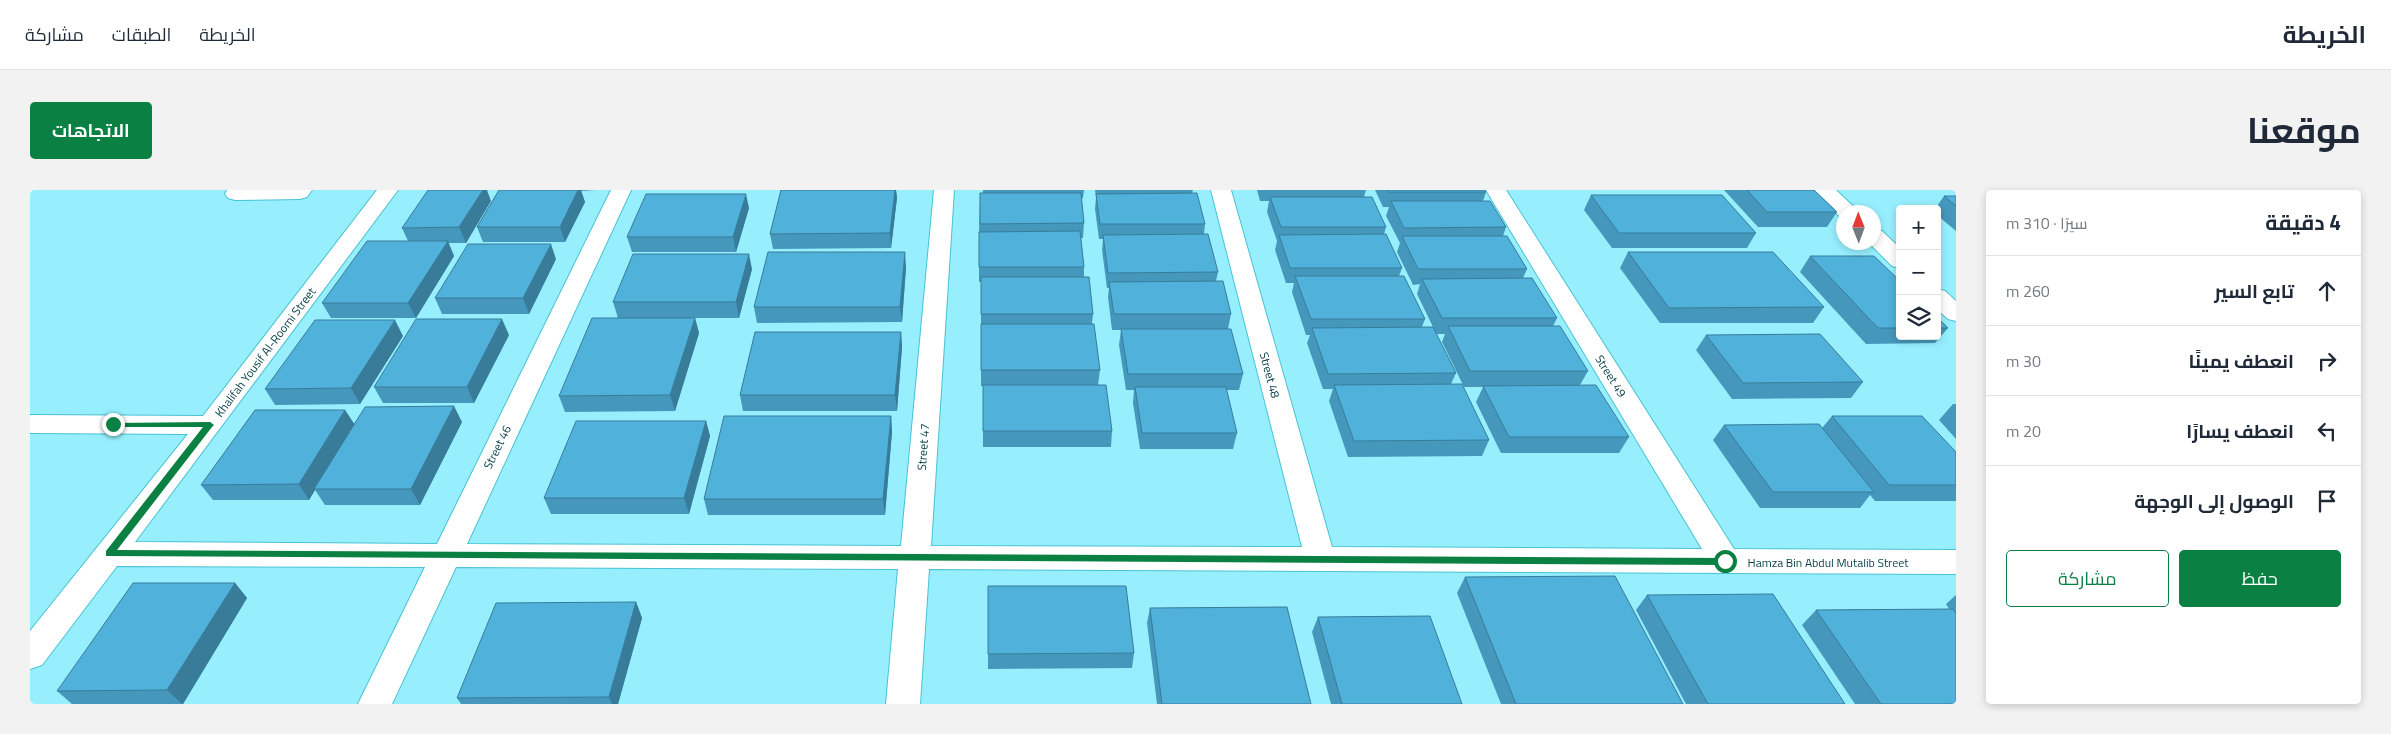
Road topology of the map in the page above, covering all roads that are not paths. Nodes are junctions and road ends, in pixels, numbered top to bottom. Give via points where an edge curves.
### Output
1 (239, 190) edge
2 (302, 190) edge
3 (388, 190) edge
4 (621, 190) edge
5 (944, 190) edge
6 (1221, 190) edge
7 (1496, 190) edge
8 (1824, 190) edge
9 (1840, 205) edge
10 (1881, 243) edge
11 (1896, 257) edge
12 (1941, 300) edge
13 (1956, 314) edge
14 (30, 424) edge
15 (210, 425) junction
16 (110, 554) junction
17 (444, 555) junction
18 (915, 557) junction
19 (1320, 559) junction
20 (1725, 561) junction
21 (1956, 562) edge
22 (30, 655) edge
23 (374, 704) edge
24 (903, 704) edge

1 - 2 street via 235,194 300,193
3 - 15 street, Khalifah Yousif Al-Roomi Street
4 - 17 street, Street 46
5 - 18 street, Street 47
6 - 19 street, Street 48
7 - 20 street, Street 49
8 - 9 street
10 - 11 street
12 - 13 street
14 - 15 street
15 - 16 street, Khalifah Yousif Al-Roomi Street
16 - 17 street, Hamza Bin Abdul Mutalib Street
16 - 22 street, Khalifah Yousif Al-Roomi Street
17 - 18 street, Hamza Bin Abdul Mutalib Street
17 - 23 street, Street 46
18 - 19 street, Hamza Bin Abdul Mutalib Street
18 - 24 street, Street 47
19 - 20 street, Hamza Bin Abdul Mutalib Street
20 - 21 street, Hamza Bin Abdul Mutalib Street

